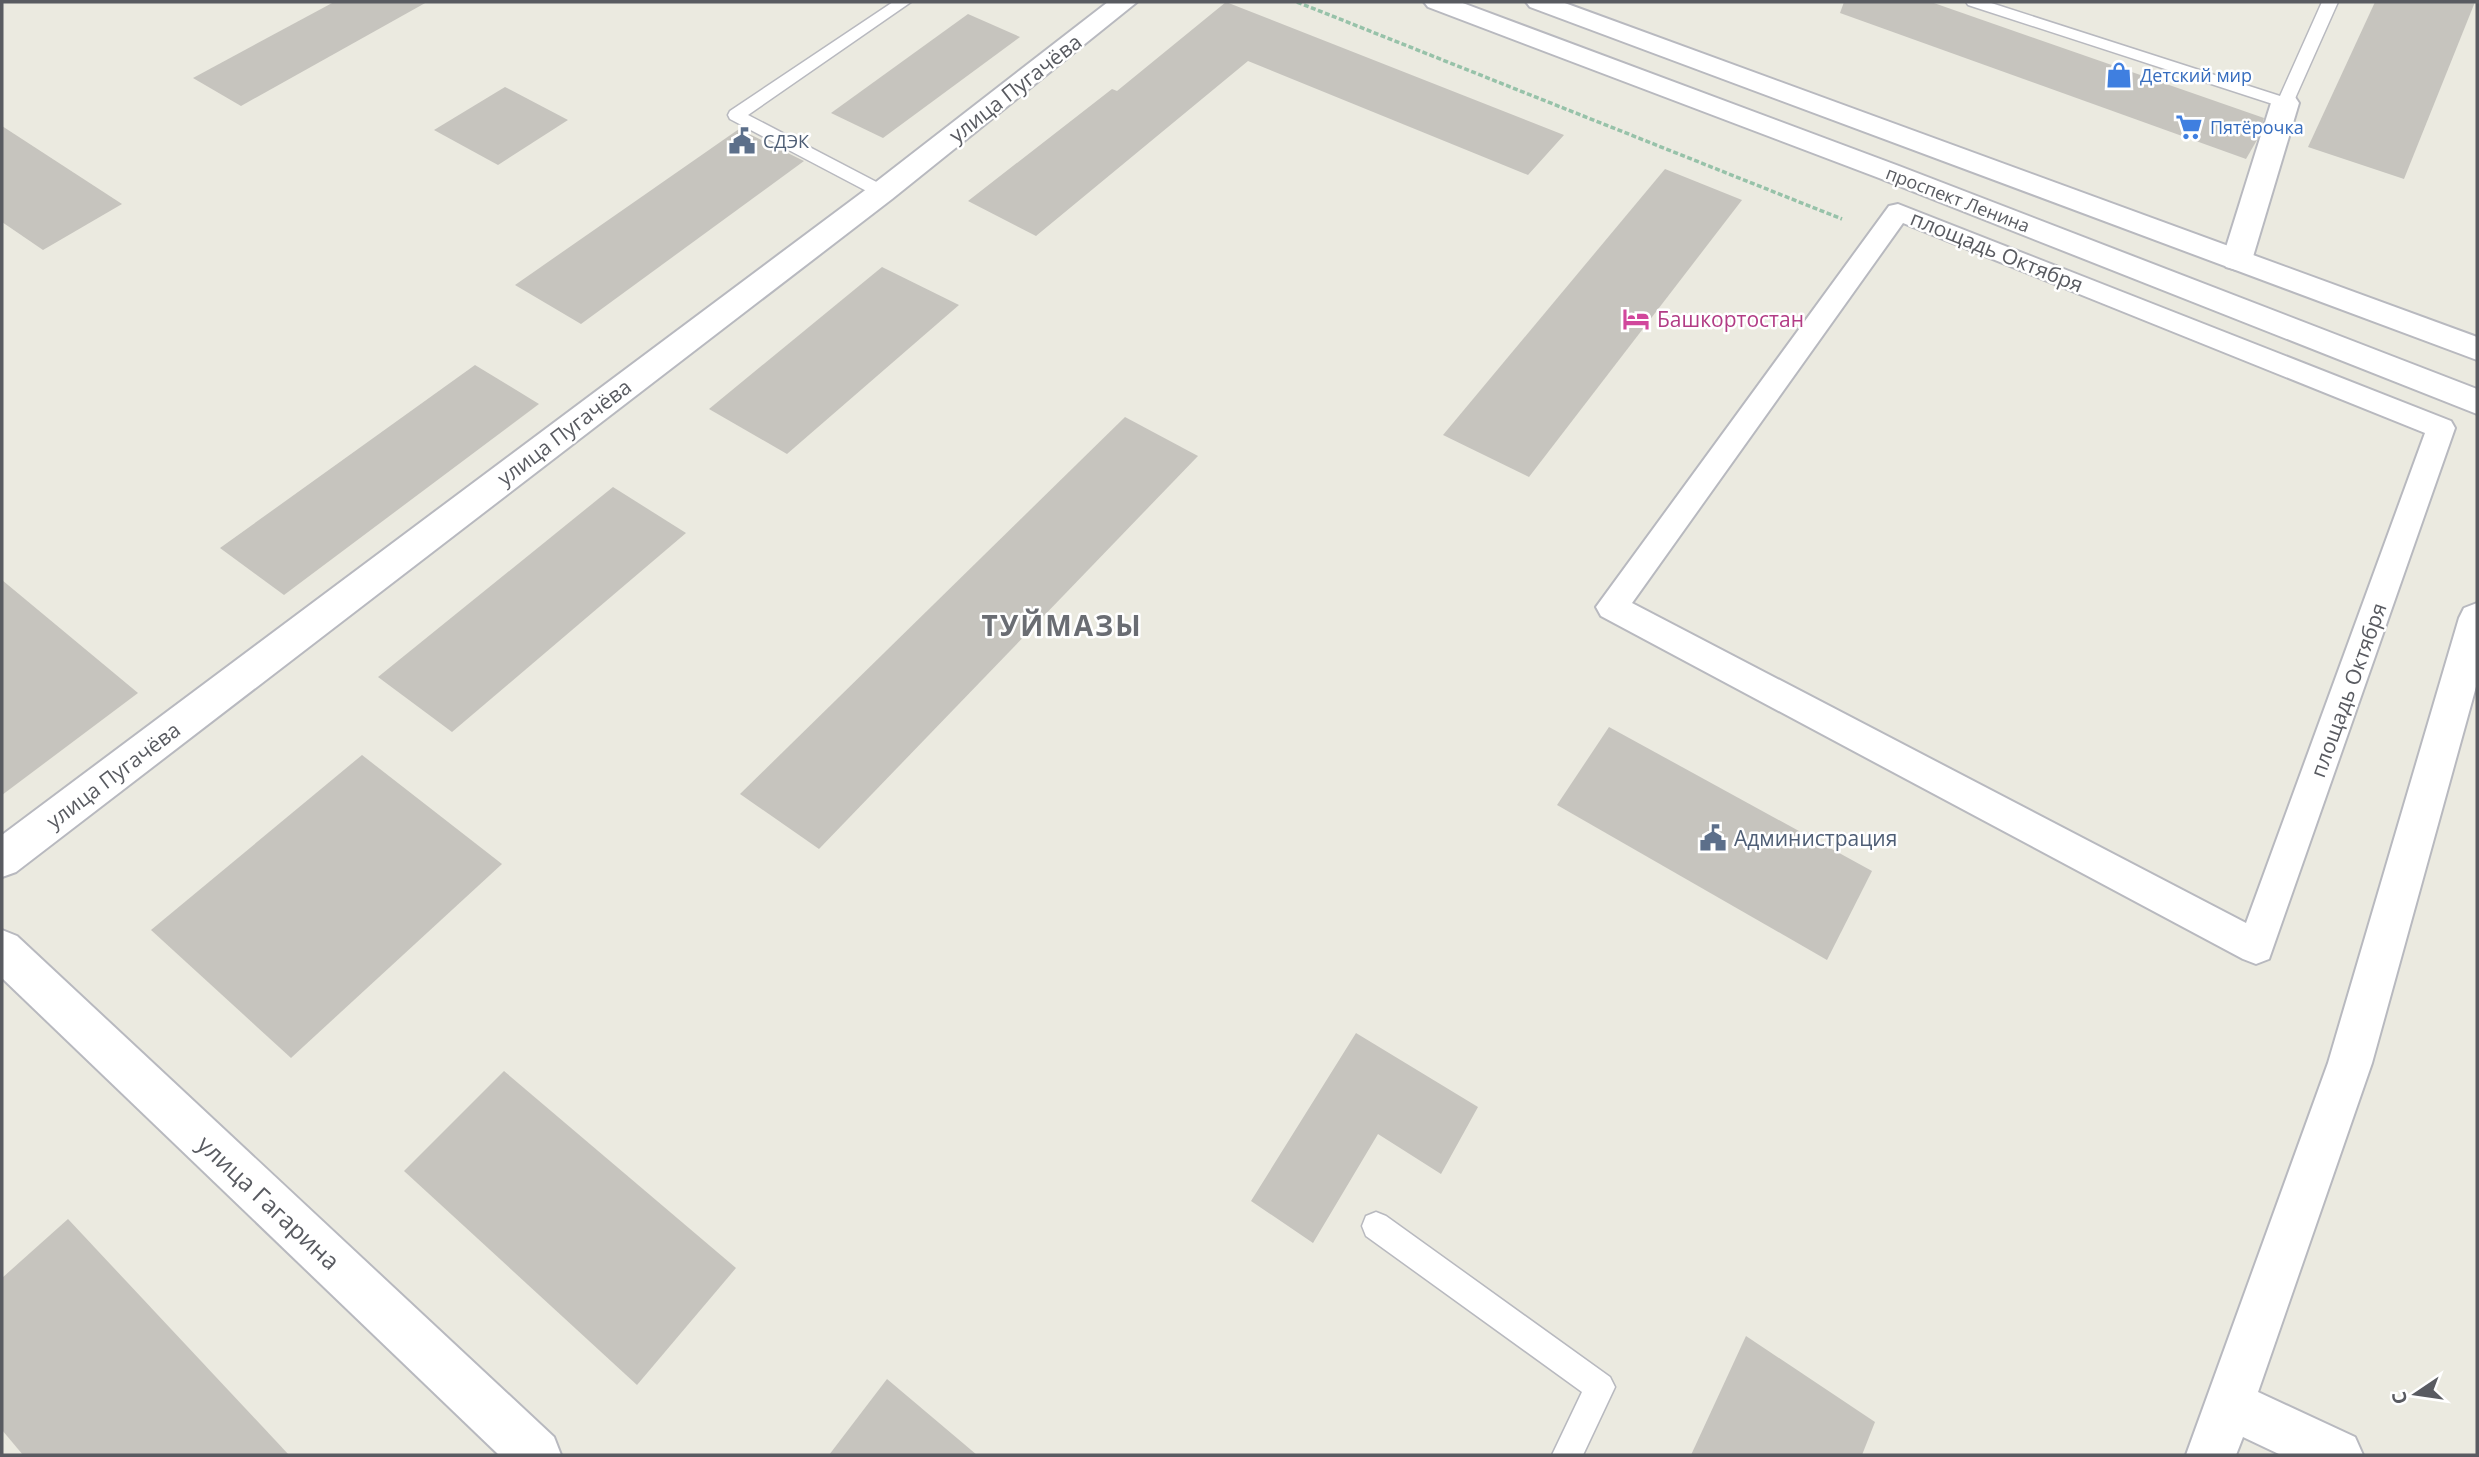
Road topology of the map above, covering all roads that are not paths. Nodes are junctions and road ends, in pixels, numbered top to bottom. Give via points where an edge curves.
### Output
1 (903, 2) edge
2 (1124, 2) edge
3 (1437, 2) edge
4 (1539, 2) edge
5 (1973, 2) edge
6 (2330, 2) edge
7 (2285, 103) junction
8 (882, 192) junction
9 (2236, 260) junction
10 (2477, 349) edge
11 (2477, 402) edge
12 (2477, 618) edge
13 (2, 859) edge
14 (2256, 947) joint
15 (2, 950) edge
16 (1376, 1226) dead end
17 (2229, 1404) junction
18 (536, 1455) edge
19 (1567, 1455) edge
20 (2211, 1455) edge
21 (2337, 1455) edge

1 - 8 lane via 736,115
2 - 8 street, улица Пугачёва
3 - 11 street, проспект Ленина via 1889,172
4 - 9 street, проспект Ленина
5 - 7 lane
6 - 7 lane
7 - 9 street
8 - 13 street, улица Пугачёва
9 - 10 street, проспект Ленина
12 - 17 street via 2350,1063
14 - 14 street, площадь Октября via 1612,607 1898,212 2441,428
15 - 18 street, улица Гагарина
16 - 19 lane via 1600,1387
17 - 20 street
17 - 21 street

